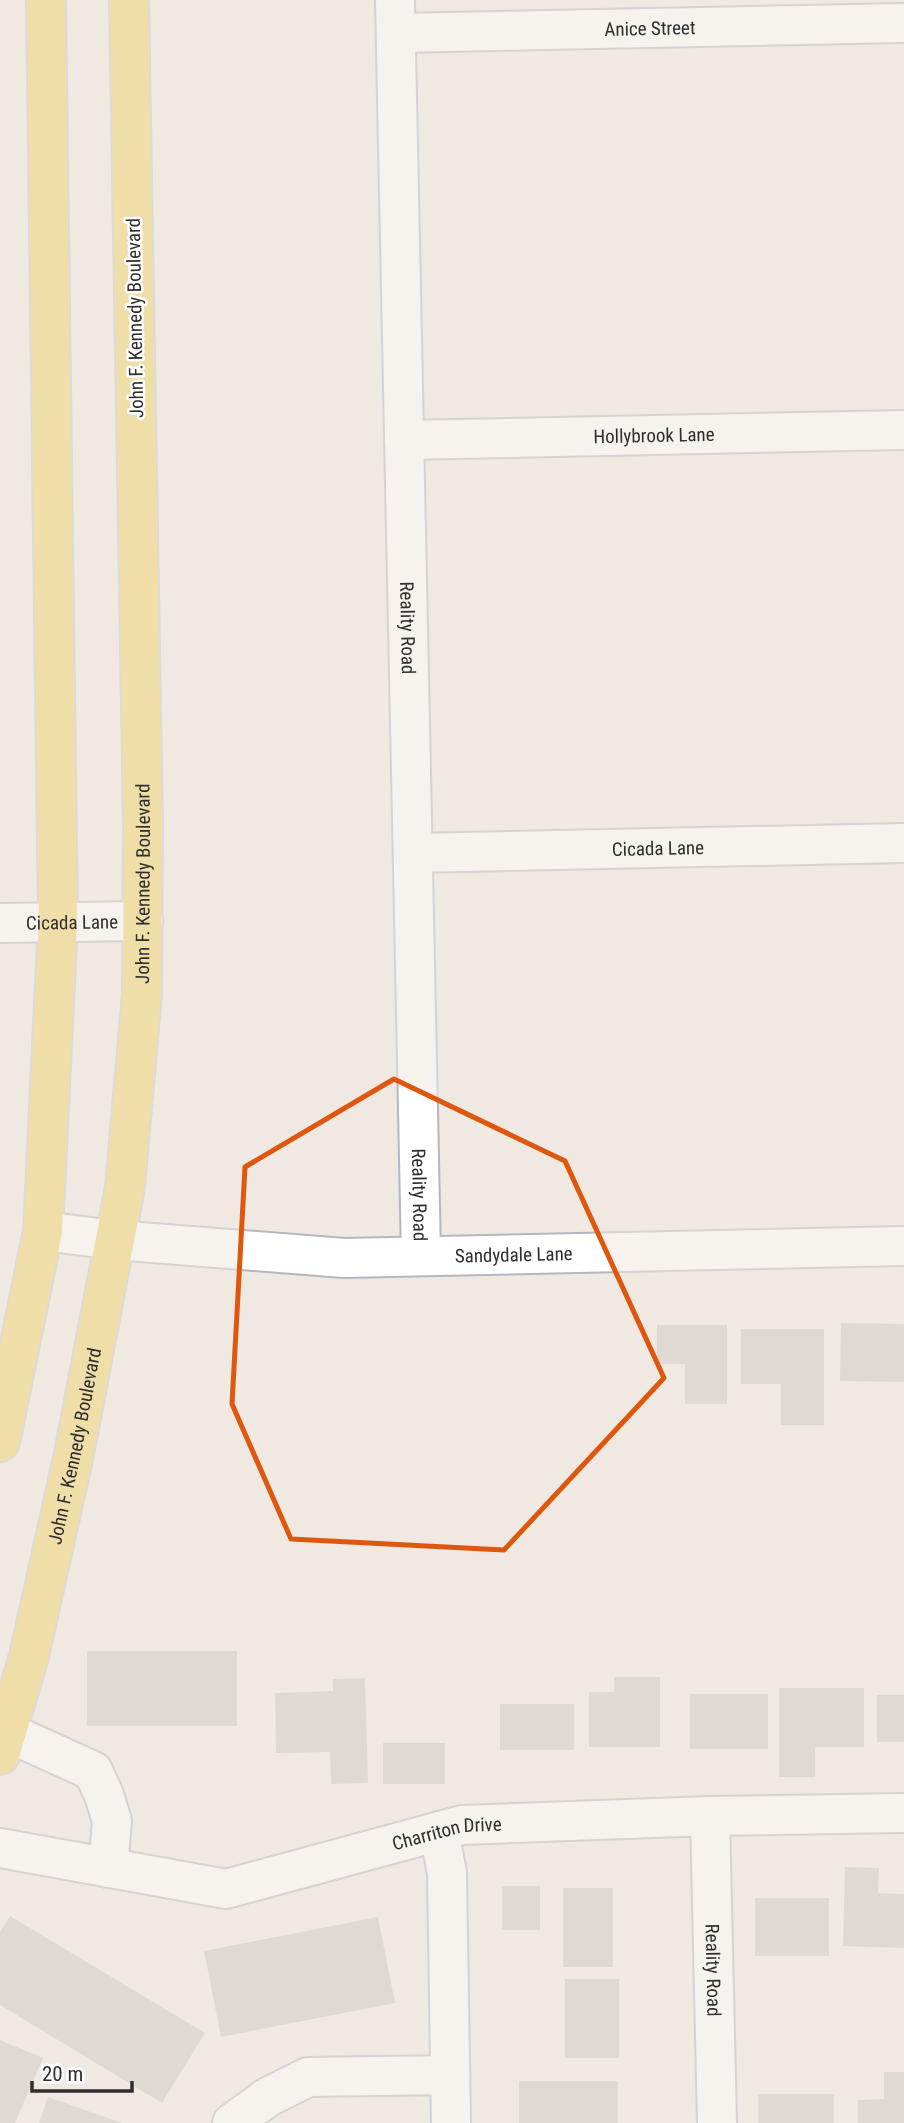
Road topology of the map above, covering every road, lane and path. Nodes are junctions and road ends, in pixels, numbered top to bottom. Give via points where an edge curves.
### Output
1 (46, 0) edge
2 (129, 0) edge
3 (395, 16) edge
4 (904, 23) edge
5 (904, 430) edge
6 (404, 440) junction
7 (904, 843) edge
8 (413, 853) junction
9 (143, 921) junction
10 (58, 922) junction
11 (0, 923) edge
12 (43, 1231) junction
13 (115, 1240) junction
14 (904, 1246) edge
15 (421, 1255) junction
16 (0, 1442) edge
17 (3, 1743) edge
18 (904, 1813) edge
19 (710, 1816) junction
20 (439, 1831) junction
21 (0, 1848) edge
22 (108, 1868) junction
23 (450, 2075) junction
24 (232, 2123) edge
25 (450, 2123) edge
26 (717, 2123) edge

1 - 10 main road
2 - 9 main road, John F. Kennedy Boulevard
3 - 4 street, Anice Street
3 - 6 street, Reality Road
5 - 6 street, Hollybrook Lane
6 - 8 street, Reality Road
7 - 8 street, Cicada Lane
8 - 15 street, Reality Road
9 - 10 street, Cicada Lane
9 - 13 main road, John F. Kennedy Boulevard via 142,994 125,1186
10 - 11 street, Cicada Lane
10 - 12 main road
12 - 13 street, Sandydale Lane
12 - 16 main road
13 - 15 street, Sandydale Lane via 344,1258
13 - 17 main road, John F. Kennedy Boulevard via 74,1454 29,1656
14 - 15 street, Sandydale Lane
17 - 22 street via 93,1771 112,1821
18 - 19 street, Charriton Drive
19 - 20 street, Charriton Drive via 462,1825
19 - 26 street, Reality Road
20 - 22 street, Charriton Drive via 226,1889
20 - 23 street via 447,1872
21 - 22 street, Charriton Drive
23 - 24 street via 308,2077 268,2097
23 - 25 street

